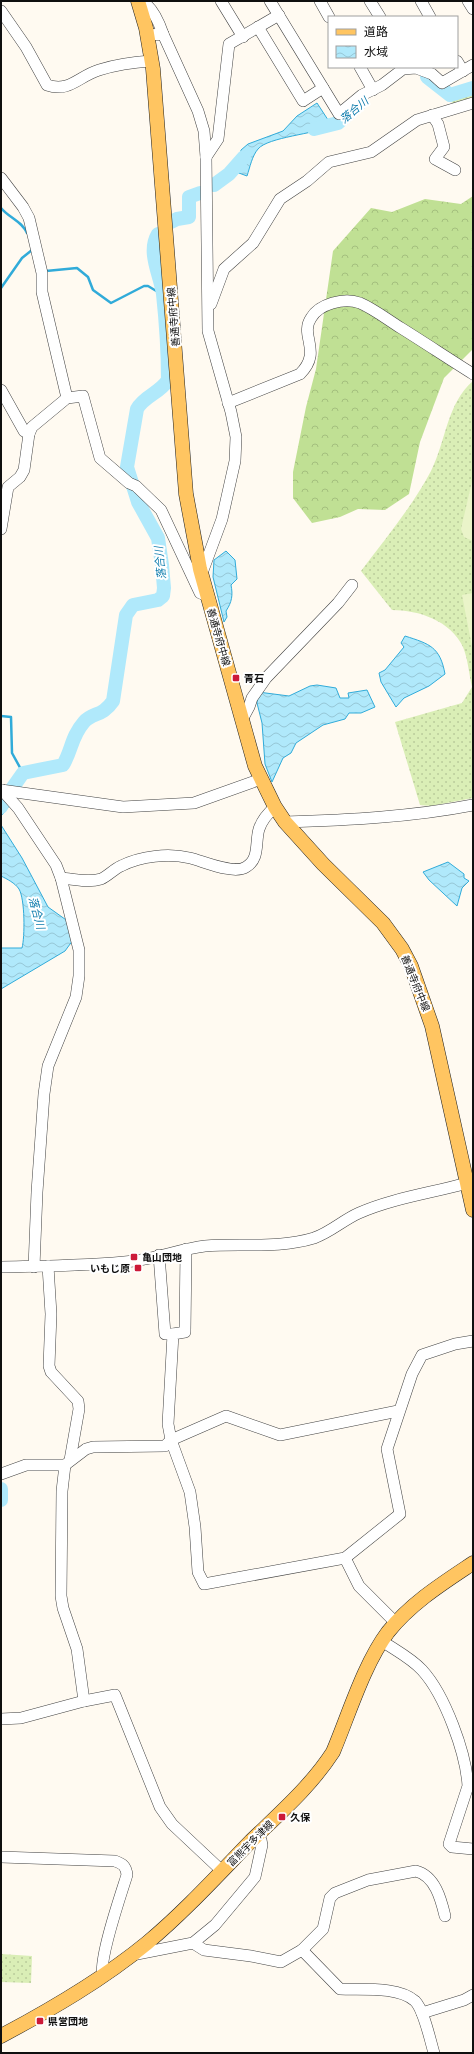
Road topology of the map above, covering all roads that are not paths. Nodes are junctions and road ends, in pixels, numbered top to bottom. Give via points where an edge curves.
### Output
1 (138, 1) edge
2 (142, 1) edge
3 (221, 1) edge
4 (270, 1) edge
5 (320, 1) edge
6 (370, 1) edge
7 (420, 1) edge
8 (468, 1) edge
9 (473, 9) edge
10 (1, 11) edge
11 (278, 15) junction
12 (328, 16) edge
13 (379, 16) edge
14 (429, 16) edge
15 (258, 27) junction
16 (163, 34) junction
17 (148, 35) junction
18 (242, 37) junction
19 (152, 61) junction
20 (473, 65) edge
21 (460, 66) edge
22 (361, 68) edge
23 (410, 68) edge
24 (416, 68) edge
25 (458, 68) edge
26 (323, 88) junction
27 (373, 90) junction
28 (473, 103) edge
29 (432, 115) junction
30 (206, 157) junction
31 (455, 170) dead end
32 (1, 178) edge
33 (208, 310) junction
34 (473, 374) edge
35 (1, 390) edge
36 (67, 398) junction
37 (228, 403) junction
38 (29, 434) junction
39 (1, 529) edge
40 (199, 570) junction
41 (352, 585) dead end
42 (208, 596) junction
43 (242, 720) junction
44 (261, 780) junction
45 (7, 793) edge
46 (473, 805) edge
47 (275, 807) junction
48 (285, 822) junction
49 (61, 878) junction
50 (470, 1188) edge
51 (473, 1210) edge
52 (186, 1249) junction
53 (159, 1255) junction
54 (34, 1266) junction
55 (48, 1266) junction
56 (1, 1267) edge
57 (173, 1334) junction
58 (473, 1341) edge
59 (398, 1412) junction
60 (171, 1440) junction
61 (67, 1463) junction
62 (1, 1474) edge
63 (346, 1558) junction
64 (473, 1563) edge
65 (396, 1623) junction
66 (382, 1641) junction
67 (84, 1701) junction
68 (1, 1719) edge
69 (255, 1838) junction
70 (473, 1849) edge
71 (1, 1857) edge
72 (222, 1871) junction
73 (445, 1916) dead end
74 (193, 1943) junction
75 (302, 1950) junction
76 (132, 1955) junction
77 (103, 1976) junction
78 (473, 1995) edge
79 (422, 2013) junction
80 (1, 2036) edge
81 (434, 2053) edge

1 - 17 main road, 善通寺府中線
2 - 16 street via 153,12
3 - 18 street
4 - 11 street
5 - 12 street
6 - 13 street
7 - 14 street
8 - 9 street
10 - 19 street via 26,47 46,86 56,89 65,87 102,69
11 - 15 street
11 - 26 street
15 - 18 street
15 - 26 street via 303,101
16 - 17 street
16 - 30 street via 198,111 204,131
17 - 19 main road, 善通寺府中線
18 - 30 street via 229,44 218,139
19 - 40 main road, 善通寺府中線 via 186,494
20 - 21 street
22 - 27 street
23 - 27 street via 403,69
24 - 25 street via 432,74 442,83
26 - 27 street via 339,114 362,95
28 - 29 street
29 - 31 street via 438,124 444,147 435,159
29 - 33 street via 417,120 371,152 329,162 280,199 253,242 224,269
30 - 33 street
32 - 36 street via 29,218 42,273 42,292
33 - 37 street via 208,331
34 - 37 street via 376,312 359,303 344,301 317,310 310,319 308,329 311,356 308,366 300,374
35 - 38 street via 24,431
36 - 38 street via 32,427
36 - 42 street via 83,396 100,458 161,510 200,593
37 - 40 street via 236,437 235,460 222,519
38 - 39 street via 24,470 8,487
40 - 42 main road, 善通寺府中線
41 - 43 street via 266,678 252,698
42 - 43 main road, 善通寺府中線
43 - 44 main road, 善通寺府中線
44 - 45 street via 194,803 123,807
44 - 47 main road, 善通寺府中線
45 - 49 street via 45,848
46 - 48 street via 430,813
47 - 48 main road, 善通寺府中線
47 - 49 street via 262,820 256,853 253,860 244,868 232,869 188,858 158,857 129,862 101,879
48 - 50 main road, 善通寺府中線 via 323,864 377,916 394,935 402,949 423,996 432,1026
49 - 54 street via 79,950 79,976 76,997 48,1066 37,1192
50 - 51 main road, 善通寺府中線
50 - 52 street via 400,1200 359,1213 314,1238 271,1246 207,1246
52 - 53 street
52 - 57 street via 185,1332
53 - 55 street via 112,1263
53 - 57 street via 165,1334
54 - 55 street
54 - 56 street
55 - 61 street via 51,1314 49,1366 51,1372 78,1402 79,1409
57 - 60 street via 168,1424
58 - 59 street via 422,1355
59 - 60 street via 280,1435 226,1416
59 - 63 street via 387,1449 400,1514
60 - 61 street via 166,1446 93,1447
60 - 63 street via 190,1492 198,1572 204,1584
61 - 62 street via 26,1465
61 - 67 street via 62,1492 61,1596 76,1649
63 - 65 street via 359,1586
64 - 65 main road, 富熊宇多津線 via 424,1597
65 - 66 main road, 富熊宇多津線
66 - 69 main road, 富熊宇多津線 via 328,1758 306,1786
66 - 70 street via 428,1677 455,1729 468,1786 449,1844 452,1848
67 - 68 street via 21,1718
67 - 72 street via 115,1695 160,1807 172,1824
69 - 72 main road, 富熊宇多津線
69 - 74 street via 261,1840 262,1845 255,1877 221,1919
71 - 77 street via 115,1861 126,1868 127,1875 101,1970
72 - 76 main road, 富熊宇多津線
73 - 75 street via 440,1893 423,1873 416,1871 368,1880 335,1893 330,1898 323,1929
74 - 75 street via 204,1950 281,1962
74 - 76 street
75 - 79 street via 340,1989 398,1992 415,2001
76 - 77 main road, 富熊宇多津線
77 - 80 main road, 富熊宇多津線 via 72,1997
78 - 79 street
79 - 81 street

